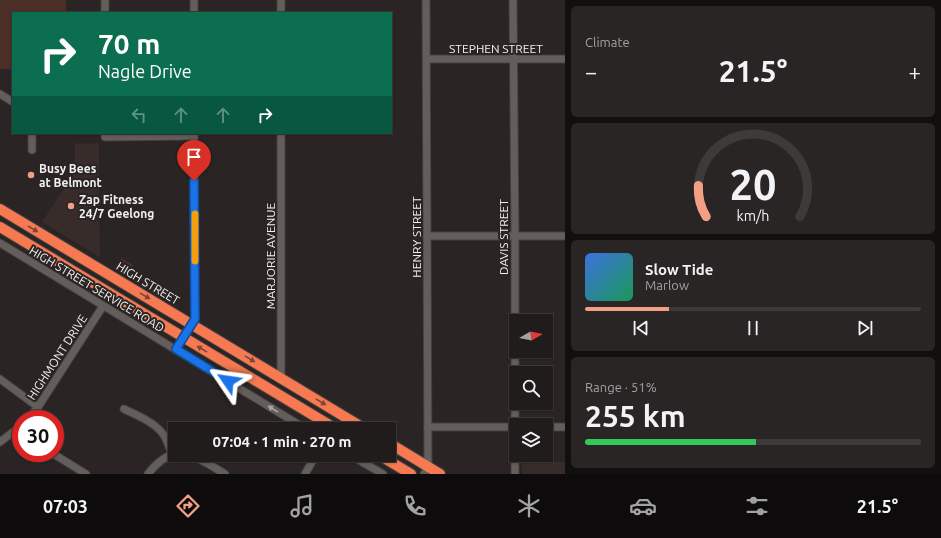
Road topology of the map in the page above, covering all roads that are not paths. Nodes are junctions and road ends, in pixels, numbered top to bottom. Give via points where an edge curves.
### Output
1 (105, 0) edge
2 (194, 0) edge
3 (281, 0) edge
4 (426, 0) edge
5 (513, 0) edge
6 (105, 12) edge
7 (194, 12) edge
8 (281, 12) edge
9 (565, 58) edge
10 (427, 59) junction
11 (513, 59) junction
12 (0, 94) edge
13 (12, 101) edge
14 (32, 134) edge
15 (281, 134) edge
16 (106, 135) edge
17 (194, 135) edge
18 (32, 150) dead end
19 (0, 209) edge
20 (0, 226) edge
21 (427, 236) junction
22 (515, 236) junction
23 (565, 236) edge
24 (0, 243) edge
25 (103, 306) junction
26 (192, 324) junction
27 (183, 337) junction
28 (176, 349) junction
29 (281, 378) junction
30 (0, 379) edge
31 (38, 407) junction
32 (124, 408) dead end
33 (36, 410) edge
34 (342, 415) junction
35 (515, 418) edge
36 (295, 422) edge
37 (323, 422) edge
38 (338, 422) edge
39 (354, 422) edge
40 (428, 427) junction
41 (509, 427) edge
42 (553, 427) edge
43 (565, 427) edge
44 (12, 433) edge
45 (0, 442) edge
46 (168, 443) edge
47 (396, 448) edge
48 (168, 458) edge
49 (64, 461) edge
50 (204, 462) edge
51 (312, 462) edge
52 (362, 462) edge
53 (391, 462) edge
54 (515, 462) edge
55 (426, 470) edge
56 (84, 474) edge
57 (148, 474) edge
58 (225, 474) edge
59 (304, 474) edge
60 (383, 474) edge
61 (411, 474) edge
62 (440, 474) edge
63 (515, 474) edge

1 - 6 street
2 - 7 street
3 - 8 street
4 - 10 street, HENRY STREET
5 - 11 street, DAVIS STREET
9 - 11 street, STEPHEN STREET
10 - 11 street, STEPHEN STREET
10 - 21 street, HENRY STREET
11 - 22 street, DAVIS STREET
12 - 13 street
14 - 18 street
15 - 29 street, MARJORIE AVENUE
16 - 17 street
17 - 26 street via 195,319
19 -> 26 highway, HIGH STREET
20 - 27 highway
21 - 22 street
21 - 40 street, HENRY STREET
22 - 23 street
22 - 35 street, DAVIS STREET
24 - 25 street, HIGH STREET SERVICE ROAD
25 - 28 street, HIGH STREET SERVICE ROAD
25 - 31 street, HIGHMONT DRIVE
26 - 27 street
26 -> 29 highway, HIGH STREET
27 - 28 street
37 -> 27 highway
36 -> 28 street, HIGH STREET SERVICE ROAD
29 -> 34 highway, HIGH STREET
30 - 31 street
31 - 33 street, HIGHMONT DRIVE
32 - 46 street via 159,429
34 - 38 street
34 - 39 highway, HIGH STREET
40 - 41 street
40 - 55 street, HENRY STREET
42 - 43 street
44 - 45 street
47 - 55 highway
48 - 57 street via 160,461
49 - 56 street
50 - 58 street
51 - 59 street
52 - 60 street
53 - 61 highway
54 - 63 street, DAVIS STREET
55 - 62 highway

